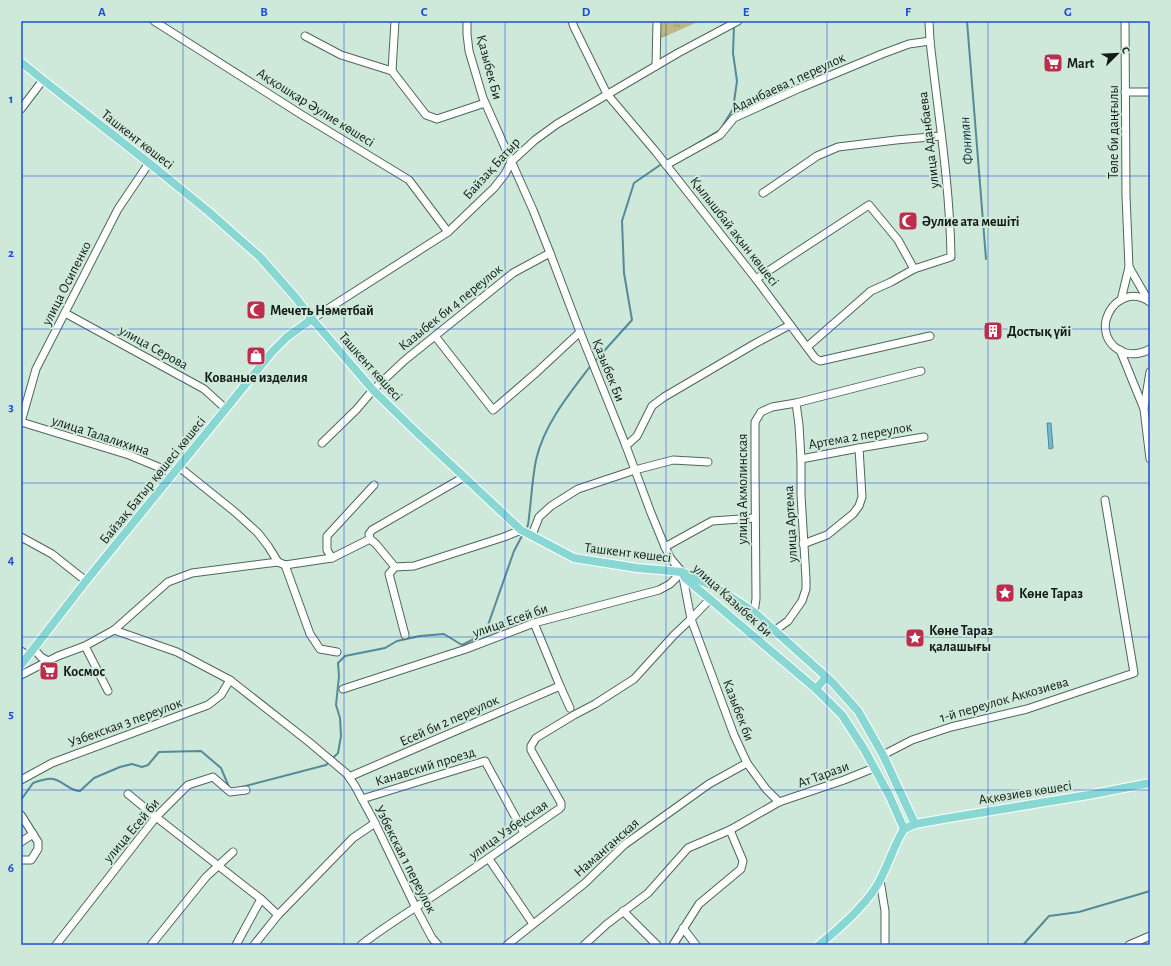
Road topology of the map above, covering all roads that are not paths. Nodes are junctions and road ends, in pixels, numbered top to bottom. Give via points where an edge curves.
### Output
1 (154, 21) edge
2 (395, 21) edge
3 (467, 21) edge
4 (572, 21) edge
5 (657, 21) edge
6 (738, 21) edge
7 (929, 21) edge
8 (1125, 21) edge
9 (305, 36) dead end
10 (930, 41) junction
11 (21, 62) edge
12 (656, 66) junction
13 (392, 71) junction
14 (43, 80) junction
15 (1125, 92) junction
16 (1150, 92) edge
17 (607, 94) junction
18 (485, 103) junction
19 (21, 109) edge
20 (941, 136) junction
21 (511, 162) junction
22 (149, 163) junction
23 (666, 165) junction
24 (762, 192) dead end
25 (448, 232) junction
26 (550, 253) junction
27 (1129, 267) junction
28 (914, 269) junction
29 (756, 279) junction
30 (1121, 300) junction
31 (1149, 301) edge
32 (65, 313) junction
33 (312, 319) junction
34 (790, 325) junction
35 (580, 332) junction
36 (435, 336) junction
37 (930, 336) dead end
38 (807, 347) junction
39 (1150, 348) edge
40 (1120, 350) junction
41 (921, 371) dead end
42 (1150, 372) edge
43 (373, 390) junction
44 (796, 403) junction
45 (226, 409) junction
46 (1144, 409) junction
47 (21, 422) edge
48 (924, 437) dead end
49 (322, 443) dead end
50 (626, 446) junction
51 (859, 448) junction
52 (801, 459) junction
53 (1150, 459) edge
54 (708, 462) dead end
55 (179, 467) junction
56 (635, 470) junction
57 (173, 473) junction
58 (464, 477) junction
59 (374, 485) dead end
60 (1105, 500) dead end
61 (755, 518) junction
62 (521, 530) junction
63 (532, 535) junction
64 (21, 537) edge
65 (370, 539) junction
66 (804, 544) junction
67 (665, 547) junction
68 (332, 558) junction
69 (281, 564) junction
70 (395, 566) junction
71 (682, 572) junction
72 (86, 581) junction
73 (710, 599) junction
74 (754, 612) junction
75 (691, 619) junction
76 (534, 623) junction
77 (114, 630) junction
78 (774, 631) junction
79 (406, 635) dead end
80 (86, 646) junction
81 (34, 649) junction
82 (21, 651) edge
83 (337, 652) dead end
84 (28, 656) junction
85 (48, 661) junction
86 (21, 665) edge
87 (21, 675) edge
88 (826, 677) junction
89 (230, 680) junction
90 (560, 686) junction
91 (343, 689) dead end
92 (816, 689) junction
93 (108, 691) dead end
94 (570, 708) dead end
95 (882, 755) junction
96 (747, 763) junction
97 (874, 768) junction
98 (349, 777) junction
99 (21, 780) edge
100 (1150, 783) edge
101 (246, 790) dead end
102 (128, 794) dead end
103 (362, 799) junction
104 (779, 802) junction
105 (21, 815) edge
106 (156, 817) junction
107 (375, 823) junction
108 (916, 824) junction
109 (904, 829) junction
110 (730, 830) junction
111 (524, 833) junction
112 (33, 834) junction
113 (21, 842) edge
114 (233, 852) dead end
115 (489, 859) junction
116 (21, 860) edge
117 (217, 866) junction
118 (880, 880) junction
119 (261, 899) junction
120 (416, 908) junction
121 (623, 911) junction
122 (278, 914) junction
123 (533, 924) junction
124 (682, 928) junction
125 (1150, 936) edge
126 (56, 945) edge
127 (151, 945) edge
128 (236, 945) edge
129 (254, 945) edge
130 (361, 945) edge
131 (438, 945) edge
132 (507, 945) edge
133 (584, 945) edge
134 (657, 945) edge
135 (673, 945) edge
136 (696, 945) edge
137 (819, 945) edge
138 (884, 945) edge
139 (1129, 945) edge

1 - 25 street, Аққошқар Әулие көшесі via 409,180
2 - 13 street
3 - 18 street, Қазыбек Би via 469,51
4 - 17 street, Қылышбай ақын көшесі
5 - 12 street
6 - 12 street, Байзақ Батыр
7 - 10 street, улица Аданбаева
8 - 15 street, Төле би даңғылы
9 - 13 street via 341,55
10 - 20 street, улица Аданбаева
10 - 23 street, Аданбаева 1 переулок via 909,44 882,54 734,118 720,135
11 - 14 main road, Ташкент көшесі
12 - 17 street, Байзақ Батыр
13 - 18 street via 426,115 437,119
14 - 19 street
14 - 22 main road, Ташкент көшесі
15 - 16 street
15 - 27 street, Төле би даңғылы
17 - 21 street, Байзақ Батыр via 557,124
17 - 23 street, Қылышбай ақын көшесі
18 - 21 street, Қазыбек Би
20 - 24 street via 838,147 817,156
20 - 28 street, улица Аданбаева via 951,228 951,256
21 - 25 street, Байзақ Батыр via 494,188
21 - 26 street, Қазыбек Би
22 - 32 street, улица Осипенко via 118,209
22 - 33 main road, Ташкент көшесі via 260,257
23 - 29 street, Қылышбай ақын көшесі
25 - 33 street, Байзақ Батыр
26 - 35 street, Қазыбек Би
26 - 36 street, Казыбек би 4 переулок via 514,273
27 - 30 street
27 - 31 street
28 - 29 street via 898,240 869,205
28 - 38 street via 871,291
29 - 34 street, Қылышбай ақын көшесі
30 - 31 street via 1135,297
30 - 40 street via 1109,311 1105,327 1112,344
32 - 45 street, улица Серова via 204,388
32 - 47 street, улица Осипенко via 36,369
33 - 43 main road, Ташкент көшесі
33 - 45 main road, Байзақ Батыр қөшесі көшесі via 272,352
34 - 38 street, Қылышбай ақын көшесі
34 - 50 street via 664,397 652,406 637,436
35 - 36 street via 493,410
35 - 50 street, Қазыбек Би
36 - 43 street, Казыбек би 4 переулок
37 - 38 street, Қылышбай ақын көшесі via 820,361
39 - 40 street via 1139,354 1129,354
40 - 46 street
41 - 44 street, улица Акмолинская
42 - 46 street
43 - 49 street
43 - 58 main road, Ташкент көшесі
44 - 52 street, улица Артема
44 - 61 street, улица Акмолинская via 772,407 761,412 755,422
45 - 55 main road, Байзақ Батыр қөшесі көшесі
46 - 53 street
47 - 57 street, улица Талалихина via 129,455
48 - 51 street, Артема 2 переулок
50 - 56 street, Қазыбек Би
51 - 52 street, Артема 2 переулок
51 - 66 street via 862,497 860,506 827,535
52 - 66 street, улица Артема
54 - 56 street via 673,460
55 - 57 main road, Байзақ Батыр қөшесі көшесі
55 - 69 street via 258,533
56 - 63 street via 578,489 551,506 539,517
56 - 67 street, Қазыбек Би
57 - 72 main road, Байзақ Батыр қөшесі көшесі
58 - 62 main road, Ташкент көшесі
58 - 65 street via 372,530 369,534
59 - 68 street via 327,536 327,550
60 - 95 street, 1-й переулок Аккозиева via 1134,673 1027,709 938,731
61 - 67 street via 712,521
61 - 74 street, улица Акмолинская
62 - 63 main road, Ташкент көшесі
62 - 70 street via 414,566
63 - 71 main road, Ташкент көшесі via 574,558
64 - 72 street via 52,554
65 - 68 street
65 - 70 street
66 - 78 street, улица Артема via 806,589 802,602 788,621
67 - 71 street, Қазыбек Би
68 - 69 street
69 - 77 street via 192,573 168,582
69 - 83 street via 310,634 320,649
70 - 79 street via 389,574
71 - 73 main road, улица Казыбек Би via 685,578
71 - 74 main road, улица Казыбек Би via 719,589
71 - 75 street, Казыбек би
71 - 76 street, улица Есей би via 670,584 659,590
72 - 81 main road, Байзақ Батыр қөшесі көшесі
73 - 75 street
73 - 92 main road, улица Казыбек Би
74 - 78 main road, улица Казыбек Би
75 - 96 street, Казыбек би
75 - 111 street, улица Узбекская via 634,679 536,738 531,750 561,807
76 - 90 street
76 - 91 street, улица Есей би via 466,649
77 - 80 street
77 - 89 street via 176,652
78 - 88 main road, улица Казыбек Би
80 - 85 street
80 - 93 street
81 - 84 main road, Байзақ Батыр қөшесі көшесі
81 - 85 street
82 - 84 street
84 - 86 main road, Байзақ Батыр қөшесі көшесі
85 - 87 street
88 - 92 main road
88 - 95 main road, улица Казыбек Би via 858,711
89 - 98 street, Узбекская 1 переулок
89 - 99 street, Узбекская 3 переулок via 222,695 208,705 52,763
90 - 94 street
90 - 98 street, Есей би 2 переулок
92 - 97 main road, улица Казыбек Би via 842,715
95 - 108 main road, улица Казыбек Би
96 - 104 street, Казыбек би
96 - 123 street, Наманганская via 709,784 624,845 585,882
97 - 104 street, Ат Тарази
97 - 109 main road, улица Казыбек Би
98 - 103 street, Узбекская 1 переулок
100 - 108 main road, Ақкөзиев көшесі
101 - 106 street, улица Есей би via 230,792 213,777 188,785
102 - 106 street
103 - 107 street, Узбекская 1 переулок
103 - 111 street, Канавский проезд via 485,761
104 - 110 street, Ат Тарази
105 - 112 street
106 - 117 street
106 - 126 street, улица Есей би
107 - 120 street, Узбекская 1 переулок
107 - 122 street via 353,838
108 - 109 main road, Ақкөзиев көшесі
109 - 118 main road
110 - 121 street, Ат Тарази via 688,848 648,893
110 - 124 street via 743,861 741,869 699,904
111 - 115 street, улица Узбекская
112 - 113 street
112 - 116 street via 38,842 38,849 31,860
114 - 117 street
115 - 120 street, улица Узбекская
115 - 123 street
117 - 119 street
117 - 127 street
118 - 137 main road via 864,902
118 - 138 street via 885,911
119 - 122 street
119 - 128 street
120 - 130 street, улица Узбекская
120 - 131 street, Узбекская 1 переулок
121 - 133 street, Ат Тарази
121 - 134 street
122 - 129 street
123 - 132 street, Наманганская
124 - 135 street
124 - 136 street
125 - 139 street

